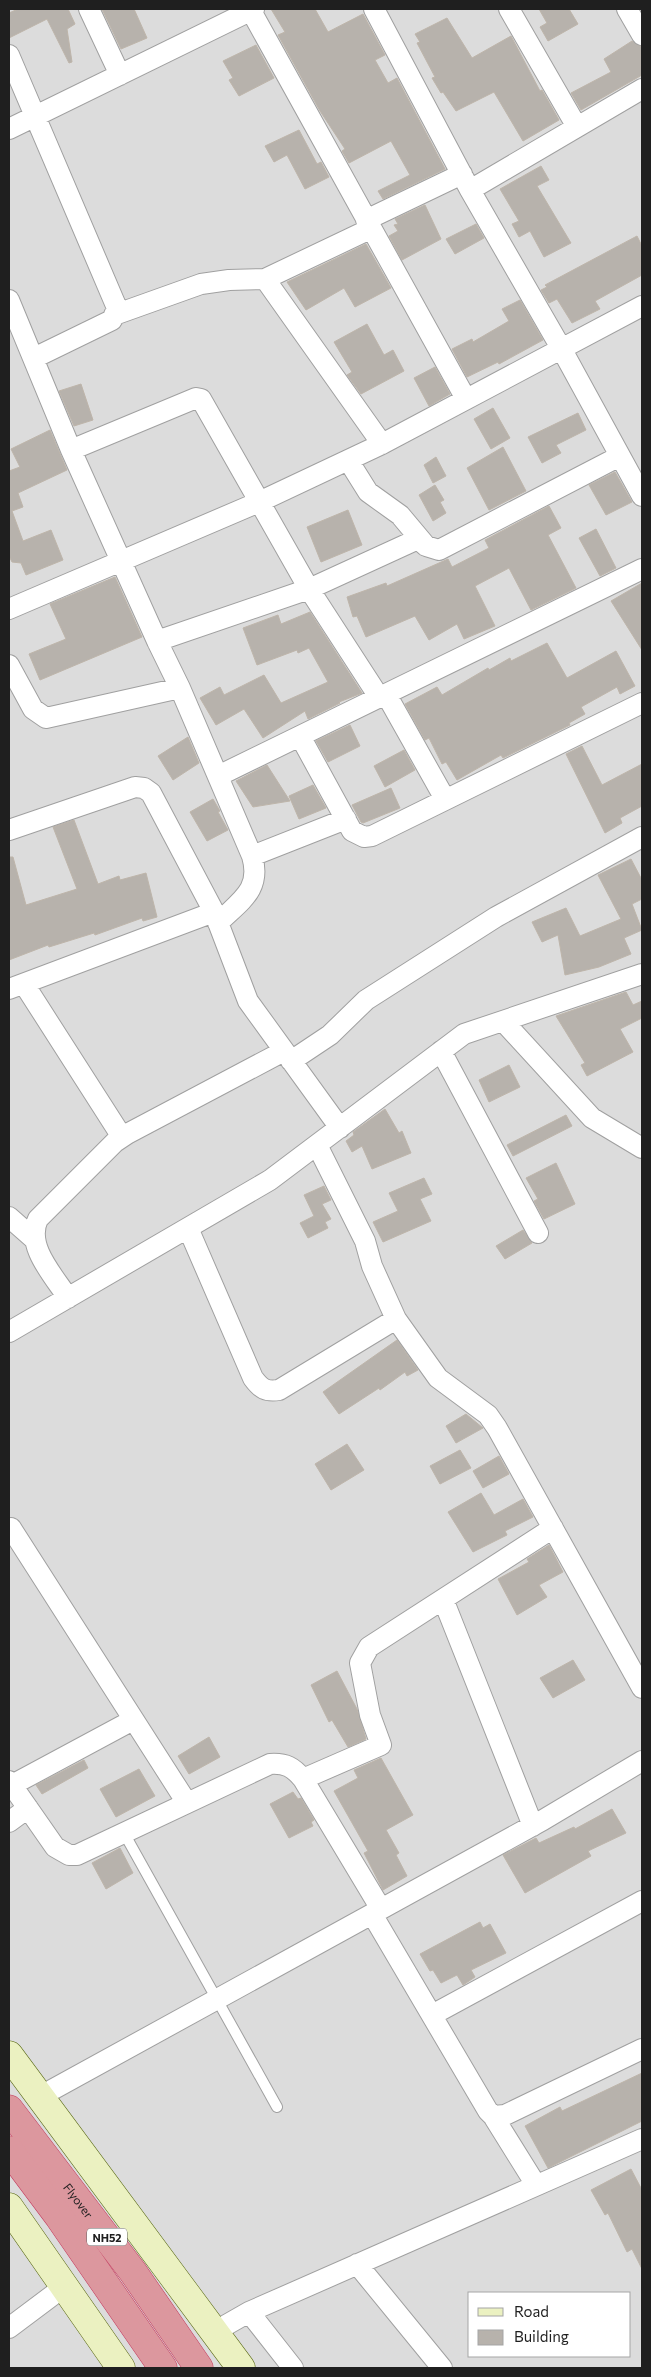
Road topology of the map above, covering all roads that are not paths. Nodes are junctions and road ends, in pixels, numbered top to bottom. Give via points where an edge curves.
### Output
1 (89, 9) edge
2 (252, 9) edge
3 (374, 9) edge
4 (509, 9) edge
5 (627, 9) edge
6 (642, 35) edge
7 (9, 55) edge
8 (120, 75) junction
9 (642, 89) edge
10 (36, 117) junction
11 (577, 128) junction
12 (9, 129) edge
13 (466, 182) junction
14 (368, 225) junction
15 (264, 279) junction
16 (9, 300) edge
17 (642, 306) edge
18 (116, 314) junction
19 (561, 348) junction
20 (34, 358) junction
21 (466, 399) junction
22 (382, 444) junction
23 (71, 450) junction
24 (620, 456) junction
25 (348, 460) junction
26 (642, 496) edge
27 (259, 502) junction
28 (426, 546) junction
29 (121, 560) junction
30 (642, 568) edge
31 (309, 589) junction
32 (9, 609) edge
33 (157, 641) junction
34 (9, 665) edge
35 (180, 688) junction
36 (382, 695) junction
37 (642, 703) edge
38 (300, 736) junction
39 (218, 776) junction
40 (445, 800) junction
41 (346, 819) junction
42 (9, 830) edge
43 (642, 837) edge
44 (252, 856) junction
45 (216, 918) junction
46 (642, 974) edge
47 (16, 987) edge
48 (503, 1021) junction
49 (441, 1051) junction
50 (287, 1056) junction
51 (340, 1128) junction
52 (122, 1137) junction
53 (317, 1145) junction
54 (642, 1148) edge
55 (9, 1217) edge
56 (188, 1228) junction
57 (538, 1232) dead end
58 (34, 1239) junction
59 (68, 1298) junction
60 (396, 1319) junction
61 (9, 1332) edge
62 (9, 1527) edge
63 (553, 1528) junction
64 (443, 1599) junction
65 (642, 1688) edge
66 (133, 1720) junction
67 (642, 1761) edge
68 (303, 1779) junction
69 (10, 1783) edge
70 (187, 1803) junction
71 (28, 1808) junction
72 (9, 1822) edge
73 (533, 1826) junction
74 (124, 1832) junction
75 (642, 1901) edge
76 (376, 1912) junction
77 (218, 1999) junction
78 (432, 2016) junction
79 (642, 2049) edge
80 (9, 2055) edge
81 (40, 2097) junction
82 (277, 2107) dead end
83 (9, 2109) edge
84 (493, 2116) junction
85 (641, 2144) edge
86 (9, 2150) edge
87 (536, 2186) junction
88 (9, 2207) edge
89 (357, 2264) junction
90 (65, 2286) junction
91 (249, 2312) junction
92 (9, 2328) edge
93 (214, 2332) junction
94 (121, 2368) edge
95 (163, 2368) edge
96 (199, 2368) edge
97 (241, 2368) edge
98 (293, 2368) edge
99 (442, 2368) edge

1 - 8 street
2 - 8 street
2 - 14 street
3 - 13 street
4 - 11 street
5 - 6 street
7 - 10 street
8 - 10 street
9 - 11 street
10 - 12 street
10 - 18 street via 117,308
11 - 13 street
13 - 14 street
13 - 19 street
14 - 15 street
14 - 21 street
15 - 18 street via 201,284
15 - 22 street
16 - 20 street
17 - 19 street
18 - 20 street via 112,320
19 - 21 street
19 - 24 street
20 - 23 street
21 - 22 street
22 - 25 street
23 - 27 street via 196,398 204,402
23 - 29 street
24 - 26 street
24 - 28 street via 439,550
25 - 27 street
25 - 28 street via 368,492 400,515
27 - 29 street
27 - 31 street
28 - 31 street via 418,539
29 - 32 street
29 - 33 street
30 - 36 street
31 - 33 street
31 - 36 street
33 - 35 street
34 - 35 street via 33,709 46,718
35 - 39 street
36 - 38 street
36 - 40 street
37 - 40 street
38 - 39 street
38 - 41 street
39 - 44 street
40 - 41 street via 372,836 358,835
41 - 44 street
42 - 45 street via 135,787 144,788 156,800
43 - 50 street via 496,917 366,1000 330,1035
44 - 45 street via 256,872 251,890
45 - 47 street
45 - 50 street via 246,995
46 - 48 street
47 - 52 street
48 - 49 street via 464,1034
48 - 54 street via 592,1118
49 - 51 street
49 - 57 street
50 - 51 street
50 - 52 street
51 - 53 street
52 - 58 street via 38,1220
53 - 56 street via 270,1180
53 - 60 street via 365,1241 372,1266
55 - 58 street
56 - 59 street
56 - 60 street via 260,1388 279,1390
58 - 59 street via 36,1248
59 - 61 street
60 - 63 street via 438,1378 488,1415
62 - 66 street
63 - 64 street
63 - 65 street
64 - 68 street via 369,1647 360,1663 370,1715 381,1744
64 - 73 street
66 - 69 street
66 - 70 street
67 - 73 street
68 - 70 street via 294,1768 283,1763 270,1764
68 - 76 street
69 - 71 street
70 - 74 street
71 - 72 street
71 - 74 street via 55,1847 69,1855
73 - 76 street
74 - 77 lane
75 - 78 street
76 - 77 street
76 - 78 street
77 - 81 street
77 - 82 lane
78 - 84 street
79 - 84 street via 506,2115
80 - 81 main road
81 - 93 main road
83 - 96 highway, Flyover / NH52 via 133,2272
84 - 87 street
85 - 87 street
86 - 95 highway, Flyover / NH52 via 60,2217
87 - 89 street
88 - 90 main road
89 - 91 street
89 - 99 street
90 - 92 street
90 - 94 main road
91 - 93 street
91 - 98 street
93 - 97 main road

